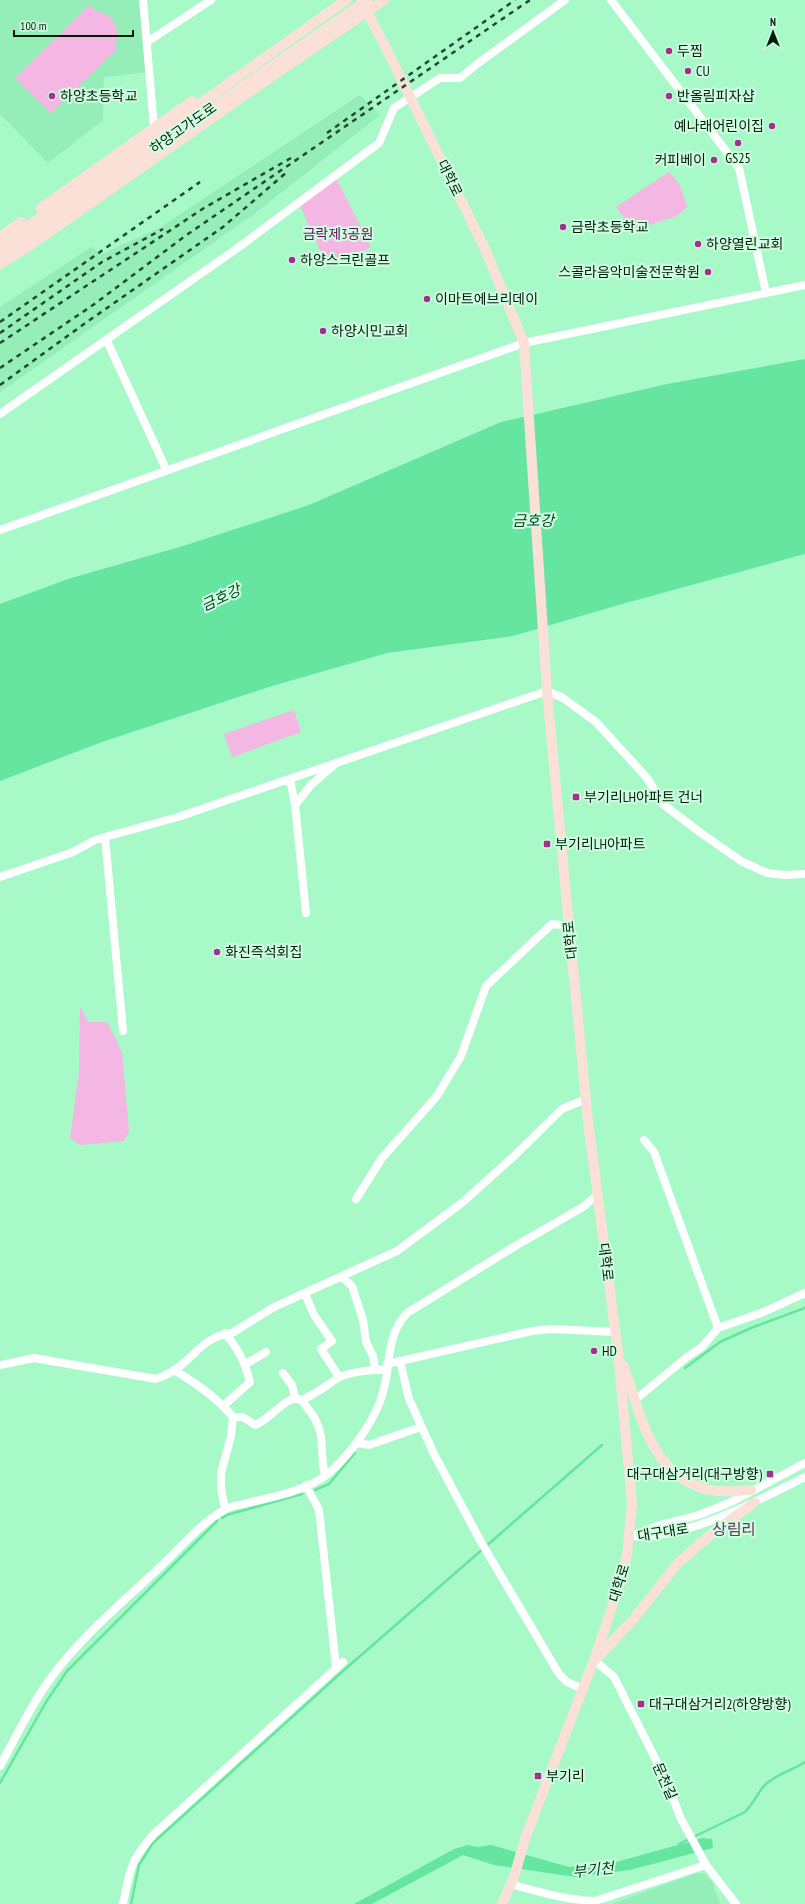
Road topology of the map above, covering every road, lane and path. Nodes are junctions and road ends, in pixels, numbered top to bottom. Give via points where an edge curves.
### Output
1 (143, 0) edge
2 (211, 0) edge
3 (336, 0) edge
4 (346, 0) edge
5 (361, 0) edge
6 (367, 0) edge
7 (384, 0) edge
8 (565, 0) edge
9 (611, 0) edge
10 (367, 12) junction
11 (147, 42) junction
12 (154, 127) junction
13 (0, 237) edge
14 (0, 246) edge
15 (0, 256) edge
16 (0, 264) edge
17 (805, 285) edge
18 (766, 293) junction
19 (107, 341) junction
20 (524, 343) junction
21 (0, 414) edge
22 (166, 469) junction
23 (0, 530) edge
24 (547, 691) junction
25 (337, 763) junction
26 (290, 779) junction
27 (295, 805) junction
28 (105, 837) junction
29 (805, 874) edge
30 (0, 877) edge
31 (306, 913) dead end
32 (569, 926) junction
33 (123, 1031) dead end
34 (586, 1099) junction
35 (644, 1140) dead end
36 (597, 1195) junction
37 (356, 1199) dead end
38 (342, 1277) junction
39 (805, 1293) edge
40 (305, 1294) junction
41 (718, 1328) junction
42 (615, 1332) junction
43 (224, 1334) junction
44 (266, 1352) dead end
45 (618, 1352) junction
46 (400, 1361) junction
47 (246, 1364) junction
48 (0, 1365) edge
49 (386, 1367) junction
50 (375, 1369) junction
51 (174, 1370) junction
52 (283, 1373) dead end
53 (339, 1377) junction
54 (299, 1399) junction
55 (636, 1399) junction
56 (223, 1406) junction
57 (233, 1417) junction
58 (421, 1427) junction
59 (357, 1443) junction
60 (805, 1463) edge
61 (325, 1476) junction
62 (805, 1476) edge
63 (306, 1486) junction
64 (751, 1490) junction
65 (755, 1502) junction
66 (225, 1509) junction
67 (629, 1538) junction
68 (594, 1660) junction
69 (583, 1689) junction
70 (0, 1766) edge
71 (706, 1865) junction
72 (512, 1880) junction
73 (584, 1902) edge
74 (123, 1904) edge
75 (502, 1904) edge
76 (736, 1904) edge

1 - 11 street
2 - 11 street
3 - 12 main road
4 - 14 main road, 하양고가도로
5 - 10 main road, 대학로
6 - 15 main road, 하양고가도로
7 - 10 main road
8 - 19 street via 460,78 440,78 394,108 379,143
9 - 18 street via 739,168
10 - 16 main road
10 - 20 main road, 대학로 via 485,249
11 - 12 street
12 - 13 main road
17 - 18 street
18 - 20 street
19 - 21 street
19 - 22 street
20 - 22 street
20 - 24 main road, 대학로
22 - 23 street
24 - 25 street
24 - 29 street via 563,698 596,722 647,778 664,805 701,833 742,861 767,873
24 - 32 main road, 대학로
25 - 26 street
25 - 27 street via 311,785
26 - 27 street
26 - 28 street
27 - 31 street
28 - 30 street via 73,852
28 - 33 street
32 - 34 main road, 대학로
32 - 37 street via 552,924 486,986 461,1056 436,1096 382,1158
34 - 36 main road, 대학로
34 - 38 street via 562,1109 463,1202 410,1242 397,1251
35 - 41 street via 654,1152
36 - 42 main road, 대학로
36 - 49 street via 583,1207 407,1313 400,1320 390,1344
38 - 40 street
38 - 50 street via 352,1286
39 - 41 street via 761,1313
40 - 43 street via 274,1307 232,1333
40 - 53 street via 314,1315 332,1341 321,1349
41 - 55 street via 702,1347
42 - 45 main road, 대학로
42 - 46 street via 552,1329 532,1331
43 - 47 street via 238,1348
43 - 51 street via 200,1346
44 - 47 street
45 - 55 main road
45 - 67 main road, 대학로 via 632,1504
46 - 49 street
46 - 58 street via 409,1399
47 - 56 street via 250,1382
48 - 51 street via 34,1358 156,1379
49 - 50 street
49 - 59 street via 379,1406
50 - 53 street
51 - 56 street via 198,1384
52 - 54 street
53 - 54 street via 329,1386
54 - 57 street via 290,1400 269,1418 255,1425 243,1417
54 - 61 street via 316,1420 322,1442 321,1463
55 - 64 main road via 642,1424 650,1441 667,1465 681,1478 702,1488 718,1491
56 - 57 street
57 - 66 street via 231,1436 221,1473
58 - 59 street via 369,1445
58 - 69 street via 485,1547 559,1674 567,1682
59 - 61 street
60 - 64 street, 대구대로
61 - 63 street
62 - 65 street, 대구대로
63 - 66 street
63 - 74 street via 319,1510 339,1664 154,1834 130,1868
64 - 67 street, 대구대로 via 731,1502 699,1515 660,1525
65 - 67 street, 대구대로 via 694,1527
65 - 68 main road via 677,1564 632,1621
66 - 70 street via 192,1537 79,1645 53,1675
67 - 68 main road, 대학로 via 620,1584
68 - 69 main road, 대학로
68 - 71 street, 문천길 via 614,1677 666,1780 681,1819
69 - 72 main road, 대학로 via 524,1840
71 - 73 street via 595,1901
71 - 76 street, 문천길
72 - 73 street via 533,1890
72 - 75 main road

